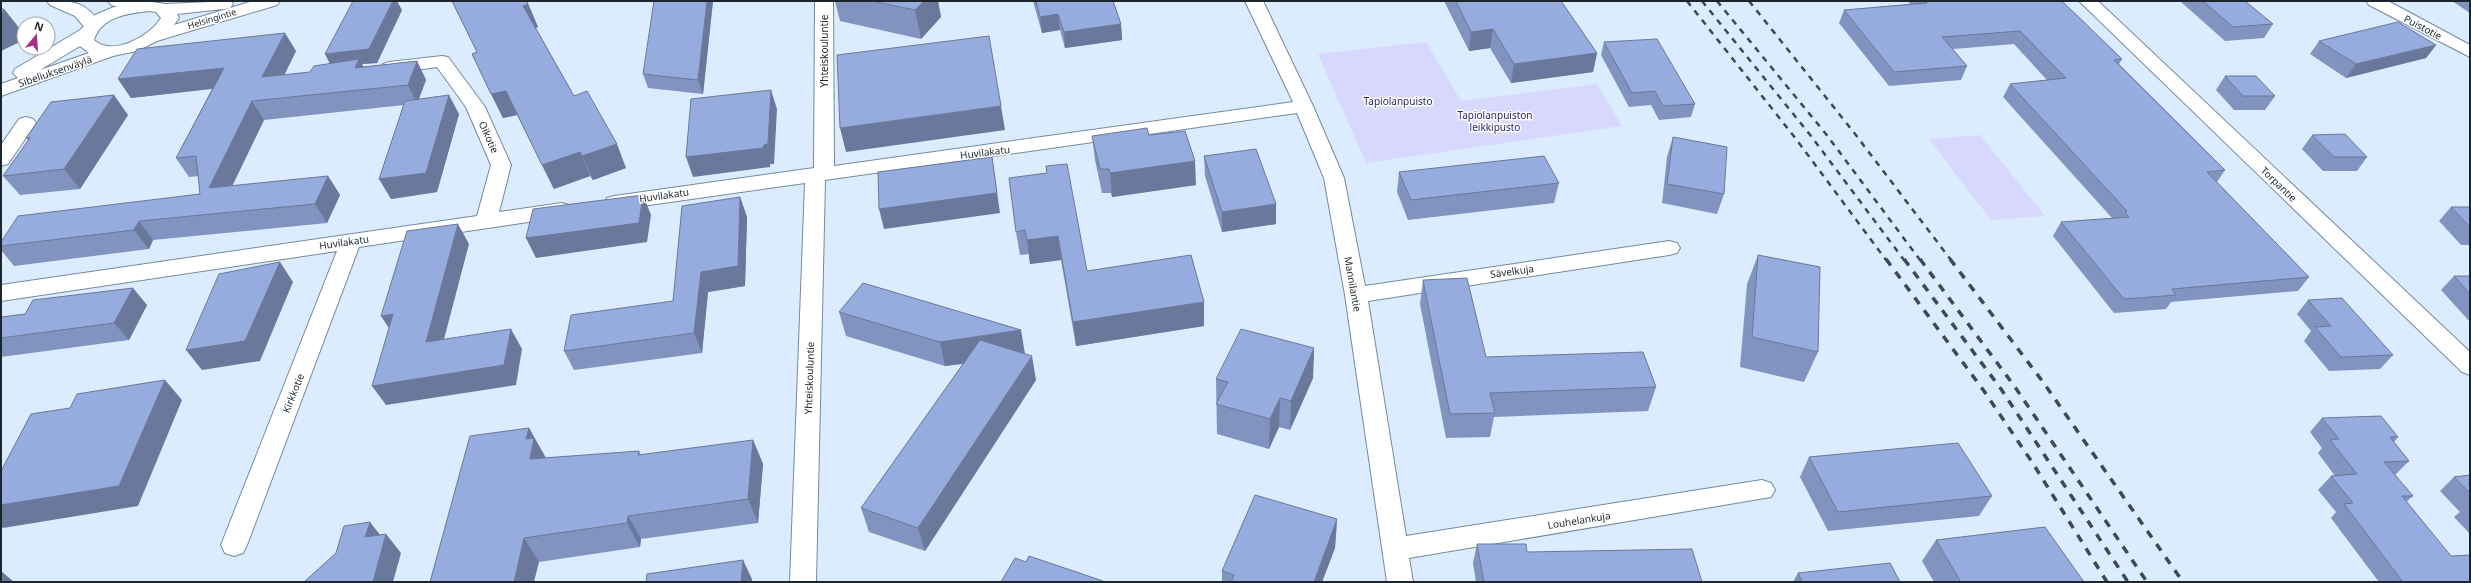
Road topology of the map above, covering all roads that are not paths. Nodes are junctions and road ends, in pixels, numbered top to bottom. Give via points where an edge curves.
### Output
1 (56, 1) edge
2 (117, 1) edge
3 (234, 1) edge
4 (271, 1) edge
5 (824, 1) edge
6 (1254, 1) edge
7 (2088, 1) edge
8 (2375, 1) edge
9 (139, 6) junction
10 (164, 9) junction
11 (89, 30) junction
12 (153, 37) junction
13 (108, 52) junction
14 (2470, 52) edge
15 (374, 70) edge
16 (1, 86) edge
17 (1, 90) edge
18 (1304, 106) junction
19 (26, 123) dead end
20 (1, 160) edge
21 (819, 173) junction
22 (486, 222) junction
23 (351, 241) junction
24 (1669, 248) dead end
25 (1, 293) edge
26 (1356, 295) junction
27 (2470, 366) edge
28 (1762, 490) dead end
29 (234, 545) dead end
30 (1395, 549) junction
31 (803, 582) edge
32 (1400, 582) edge

1 - 11 street via 86,16
2 - 9 street, Helsingintie
3 - 10 street, Helsingintie via 190,9
4 - 12 street, Helsingintie
5 - 21 street, Yhteiskouluntie
6 - 18 street, Mannilantie
7 - 27 street, Torpantie
8 - 14 street, Puistotie
9 - 10 street, Helsingintie
9 - 11 street, Sibeliuksenväylä via 108,15
10 - 12 street via 170,18 164,28
11 - 13 street via 85,40 88,46
11 - 16 street, Sibeliuksenväylä
12 - 13 street, Sibeliuksenväylä via 133,46
13 - 17 street, Sibeliuksenväylä
15 - 22 street, Oikotie via 442,61 475,107 501,165
18 - 21 street, Huvilakatu via 1018,148
18 - 26 street, Mannilantie via 1334,178
19 - 20 street
21 - 22 street, Huvilakatu
21 - 31 street, Yhteiskouluntie
22 - 23 street, Huvilakatu
23 - 25 street, Huvilakatu
23 - 29 street, Kirkkotie
24 - 26 street, Sävelkuja
26 - 30 street, Mannilantie
28 - 30 street, Louhelankuja
30 - 32 street, Mannilantie

